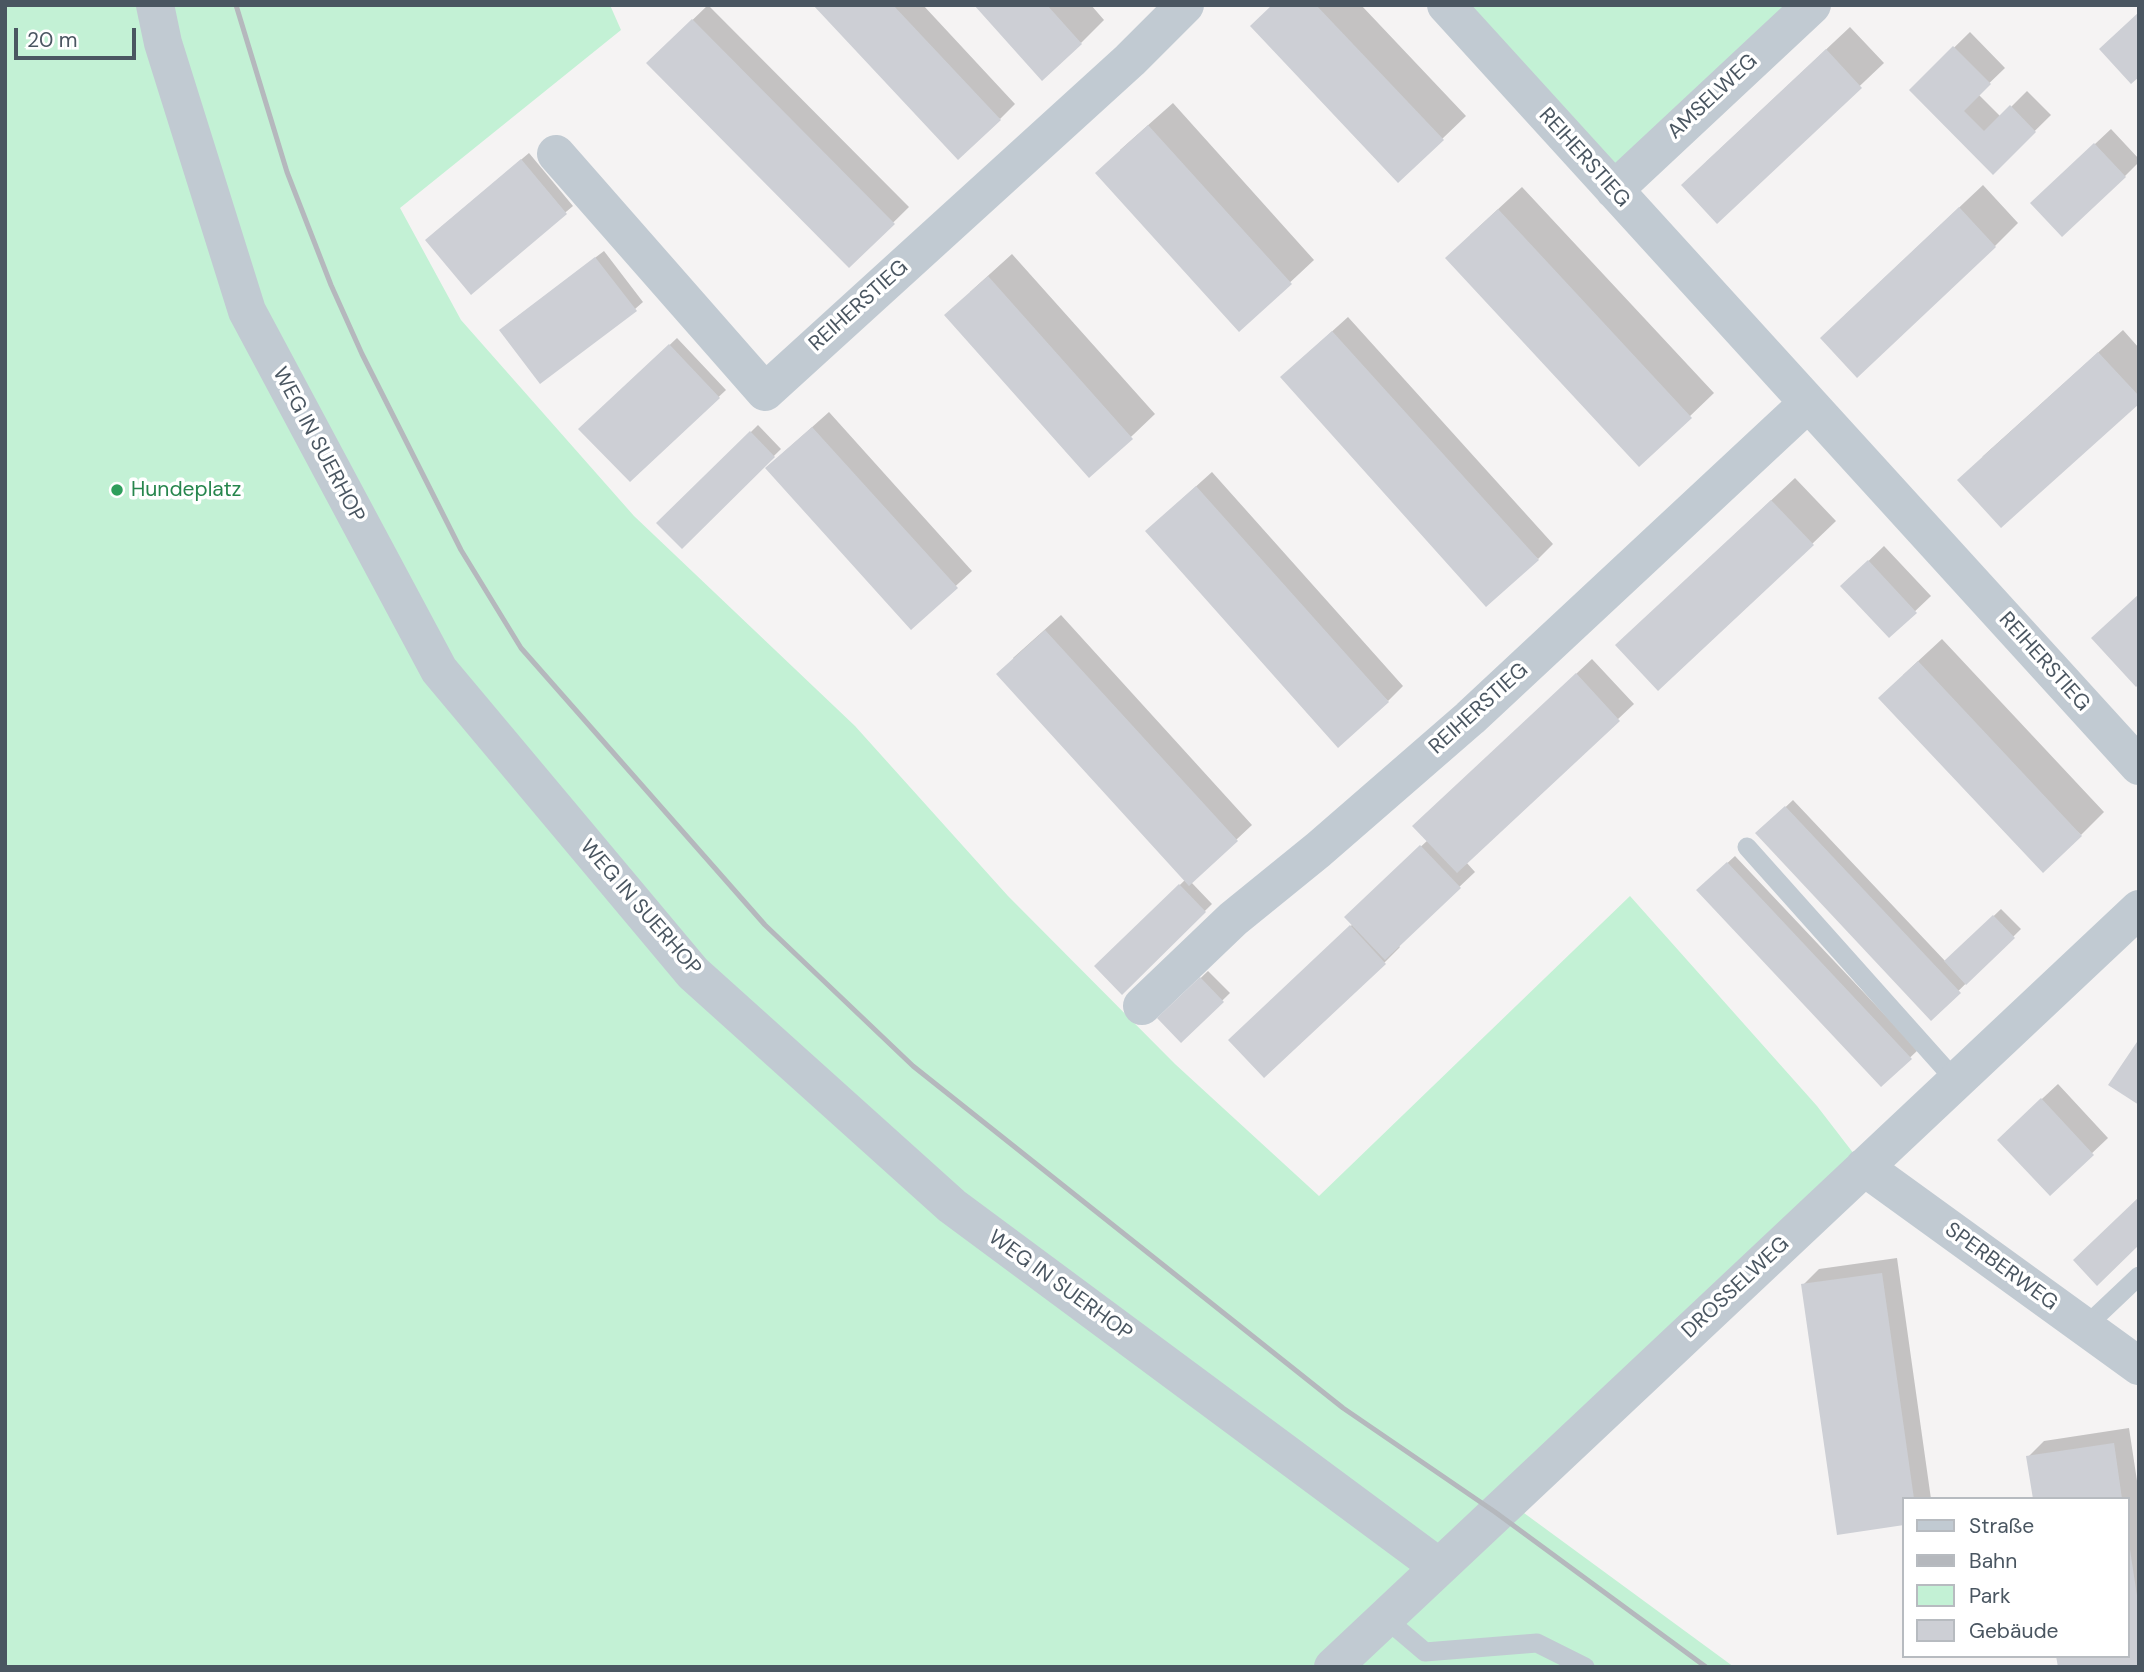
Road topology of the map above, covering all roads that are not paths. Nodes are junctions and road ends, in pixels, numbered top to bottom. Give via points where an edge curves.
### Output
1 (155, 5) edge
2 (1185, 5) edge
3 (1446, 5) edge
4 (1812, 5) edge
5 (556, 154) dead end
6 (1614, 190) junction
7 (1808, 403) junction
8 (2139, 766) edge
9 (1747, 847) dead end
10 (2139, 909) edge
11 (1142, 1006) dead end
12 (1956, 1081) junction
13 (1864, 1167) junction
14 (2139, 1276) edge
15 (2085, 1327) junction
16 (2139, 1366) edge
17 (1439, 1567) junction
18 (1385, 1618) junction
19 (1333, 1667) edge
20 (1585, 1667) edge

1 - 17 street, WEG IN SUERHOP via 247,311 439,670 694,972 952,1206
2 - 5 street, REIHERSTIEG via 765,392
3 - 6 street, REIHERSTIEG
4 - 6 street, AMSELWEG
6 - 7 street, REIHERSTIEG
7 - 8 street, REIHERSTIEG
7 - 11 street, REIHERSTIEG via 1471,718 1233,919
9 - 12 lane
10 - 12 street, DROSSELWEG
12 - 13 street, DROSSELWEG
13 - 15 street, SPERBERWEG
13 - 17 street, DROSSELWEG
14 - 15 lane
15 - 16 street, SPERBERWEG
17 - 18 street, DROSSELWEG
18 - 19 street, DROSSELWEG
18 - 20 lane via 1425,1651 1537,1643

